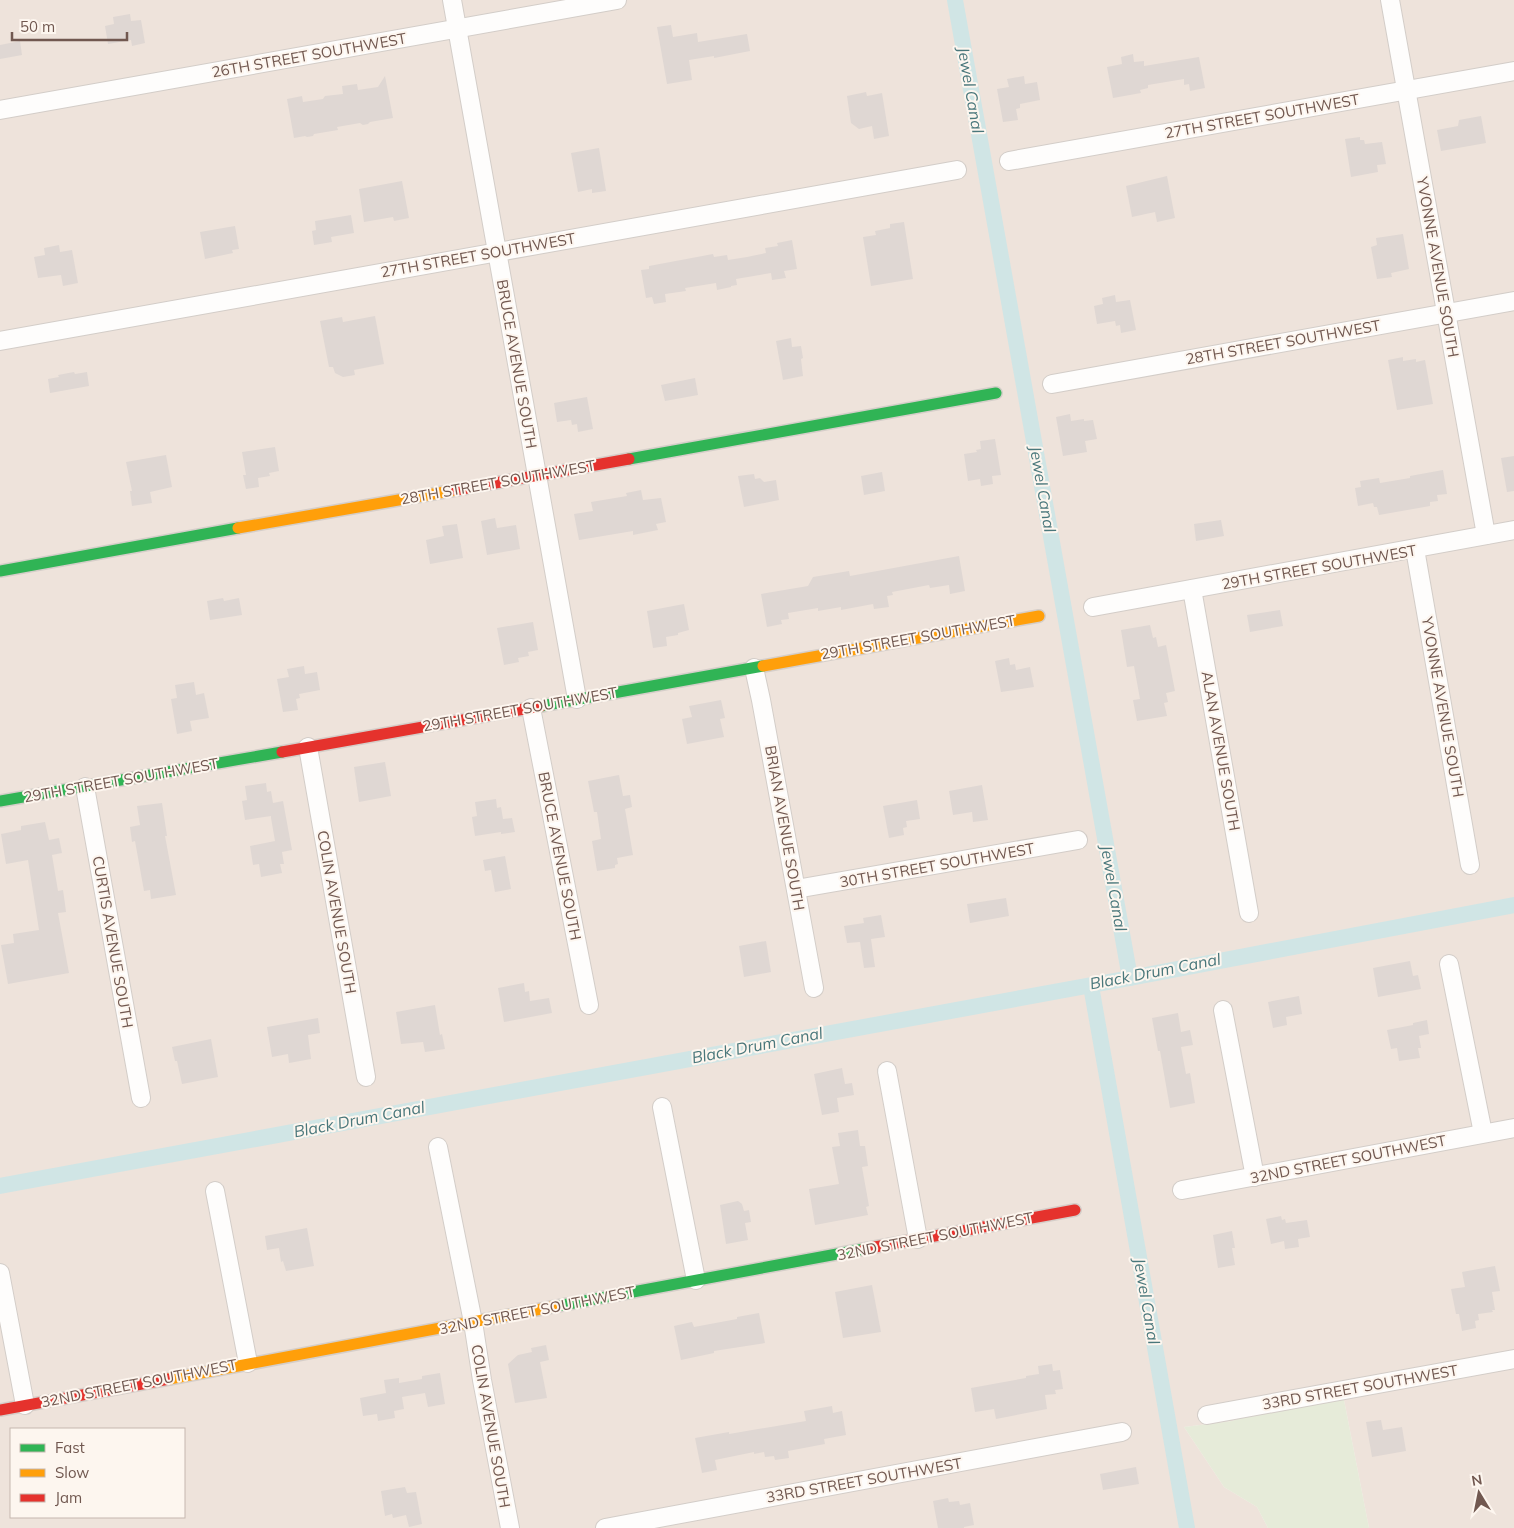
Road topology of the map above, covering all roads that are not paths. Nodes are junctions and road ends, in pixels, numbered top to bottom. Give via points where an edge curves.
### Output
1 (452, 0) edge
2 (617, 0) edge
3 (1390, 0) edge
4 (457, 28) junction
5 (1514, 70) edge
6 (1406, 90) junction
7 (0, 110) edge
8 (1010, 161) dead end
9 (957, 170) dead end
10 (496, 252) junction
11 (1514, 301) edge
12 (1446, 313) junction
13 (0, 341) edge
14 (1052, 384) dead end
15 (996, 393) dead end
16 (537, 474) junction
17 (1514, 530) edge
18 (1486, 534) junction
19 (1415, 549) junction
20 (0, 571) edge
21 (1192, 589) junction
22 (1093, 607) dead end
23 (1039, 616) dead end
24 (754, 668) junction
25 (577, 699) junction
26 (531, 708) junction
27 (308, 747) junction
28 (85, 786) junction
29 (0, 801) edge
30 (1078, 840) dead end
31 (1470, 864) dead end
32 (796, 889) junction
33 (1249, 913) dead end
34 (1449, 964) dead end
35 (814, 988) dead end
36 (589, 1005) dead end
37 (1223, 1010) dead end
38 (887, 1071) dead end
39 (366, 1077) dead end
40 (141, 1098) dead end
41 (662, 1107) dead end
42 (1514, 1128) edge
43 (1483, 1134) junction
44 (438, 1147) dead end
45 (1255, 1177) junction
46 (1182, 1190) dead end
47 (215, 1191) dead end
48 (1075, 1210) dead end
49 (918, 1239) junction
50 (0, 1273) edge
51 (696, 1280) junction
52 (473, 1322) junction
53 (1514, 1359) edge
54 (248, 1363) junction
55 (25, 1405) junction
56 (0, 1410) edge
57 (1207, 1415) dead end
58 (1122, 1432) dead end
59 (510, 1528) edge
60 (606, 1528) edge

1 - 4 street, BRUCE AVENUE SOUTH
2 - 4 street, 26TH STREET SOUTHWEST
3 - 6 street, YVONNE AVENUE SOUTH
4 - 7 street, 26TH STREET SOUTHWEST
4 - 10 street, BRUCE AVENUE SOUTH
5 - 6 street, 27TH STREET SOUTHWEST
6 - 8 street, 27TH STREET SOUTHWEST
6 - 12 street, YVONNE AVENUE SOUTH
9 - 10 street, 27TH STREET SOUTHWEST
10 - 13 street, 27TH STREET SOUTHWEST
10 - 16 street, BRUCE AVENUE SOUTH
11 - 12 street, 28TH STREET SOUTHWEST
12 - 14 street, 28TH STREET SOUTHWEST
12 - 18 street, YVONNE AVENUE SOUTH
15 - 16 street, 28TH STREET SOUTHWEST
16 - 20 street, 28TH STREET SOUTHWEST
16 - 25 street, BRUCE AVENUE SOUTH
17 - 18 street, 29TH STREET SOUTHWEST
18 - 19 street, 29TH STREET SOUTHWEST
19 - 21 street, 29TH STREET SOUTHWEST
19 - 31 street, YVONNE AVENUE SOUTH
21 - 22 street, 29TH STREET SOUTHWEST
21 - 33 street, ALAN AVENUE SOUTH
23 - 24 street, 29TH STREET SOUTHWEST
24 - 25 street, 29TH STREET SOUTHWEST
24 - 32 street, BRIAN AVENUE SOUTH
25 - 26 street, 29TH STREET SOUTHWEST
26 - 27 street, 29TH STREET SOUTHWEST
26 - 36 street, BRUCE AVENUE SOUTH
27 - 28 street, 29TH STREET SOUTHWEST
27 - 39 street, COLIN AVENUE SOUTH
28 - 29 street, 29TH STREET SOUTHWEST
28 - 40 street, CURTIS AVENUE SOUTH
30 - 32 street, 30TH STREET SOUTHWEST
32 - 35 street, BRIAN AVENUE SOUTH
34 - 43 street
37 - 45 street
38 - 49 street
41 - 51 street
42 - 43 street, 32ND STREET SOUTHWEST
43 - 45 street, 32ND STREET SOUTHWEST
44 - 52 street, COLIN AVENUE SOUTH
45 - 46 street, 32ND STREET SOUTHWEST
47 - 54 street
48 - 49 street, 32ND STREET SOUTHWEST
49 - 51 street, 32ND STREET SOUTHWEST
50 - 55 street
51 - 52 street, 32ND STREET SOUTHWEST
52 - 54 street, 32ND STREET SOUTHWEST
52 - 59 street, COLIN AVENUE SOUTH
53 - 57 street, 33RD STREET SOUTHWEST
54 - 55 street, 32ND STREET SOUTHWEST
55 - 56 street, 32ND STREET SOUTHWEST
58 - 60 street, 33RD STREET SOUTHWEST

